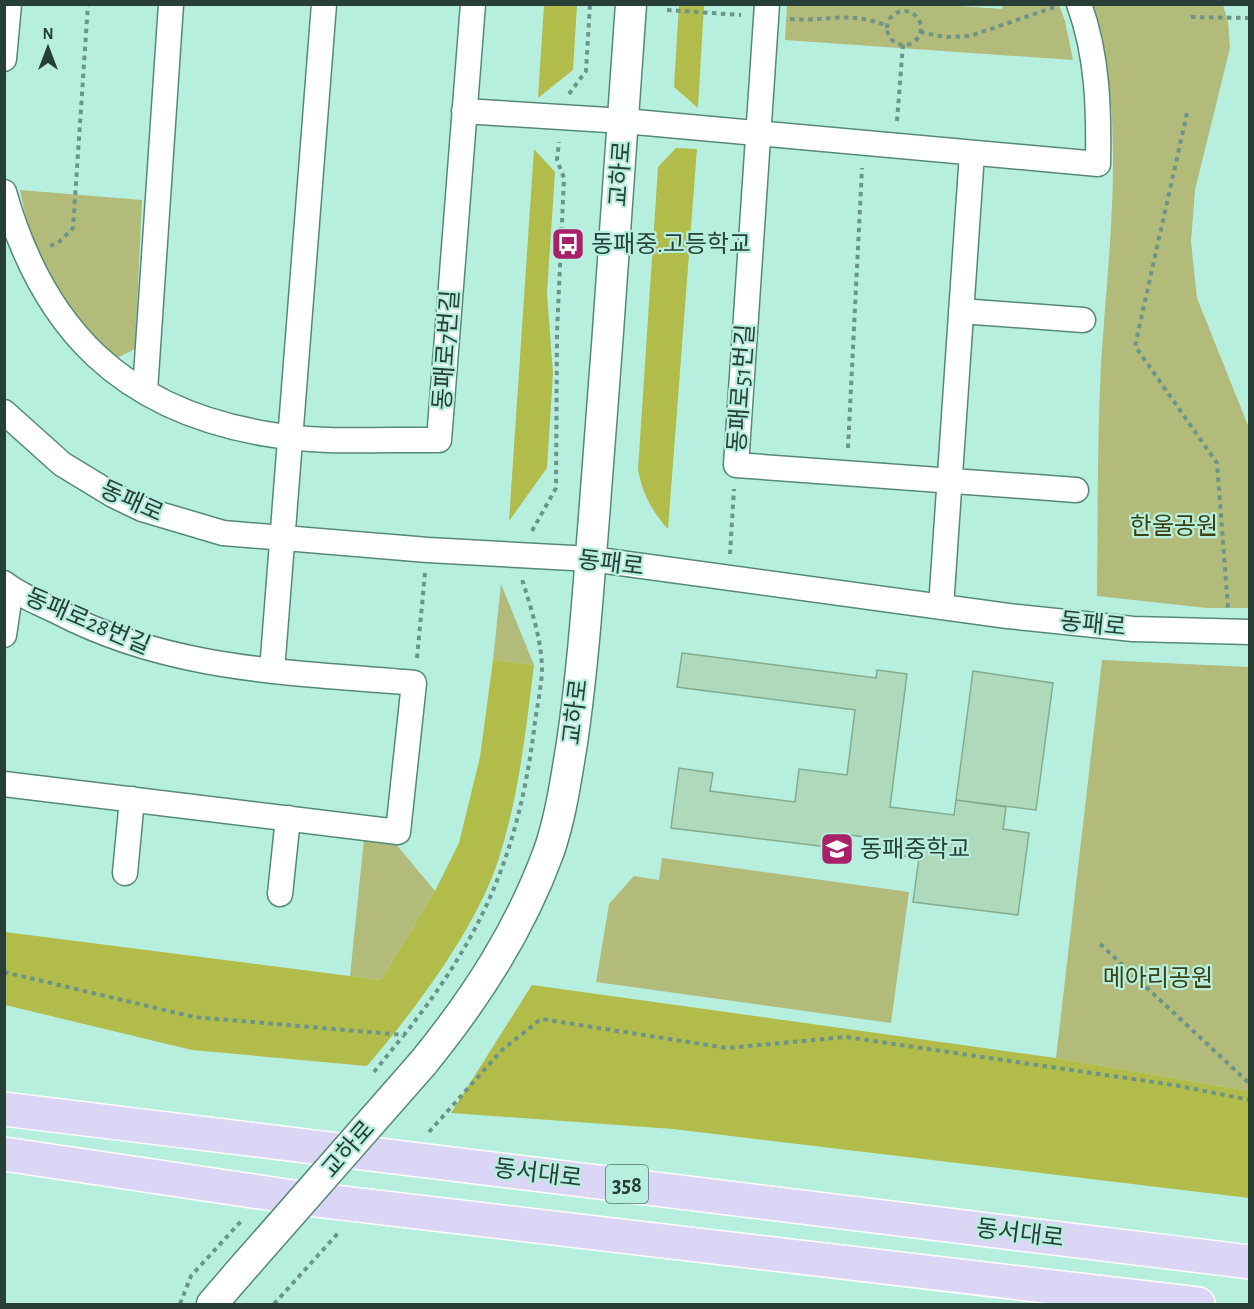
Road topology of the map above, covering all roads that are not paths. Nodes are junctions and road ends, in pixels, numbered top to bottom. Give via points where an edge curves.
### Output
1 (9, 4) edge
2 (171, 4) edge
3 (324, 4) edge
4 (473, 4) edge
5 (631, 4) edge
6 (767, 4) edge
7 (1079, 4) edge
8 (4, 59) edge
9 (464, 111) junction
10 (624, 121) junction
11 (758, 134) junction
12 (972, 153) junction
13 (4, 192) edge
14 (961, 311) junction
15 (1083, 320) dead end
16 (145, 391) junction
17 (8, 423) edge
18 (291, 436) junction
19 (950, 481) junction
20 (1076, 490) dead end
21 (282, 538) junction
22 (591, 559) junction
23 (8, 585) edge
24 (941, 607) junction
25 (1250, 632) edge
26 (4, 635) edge
27 (272, 671) junction
28 (4, 784) edge
29 (132, 799) junction
30 (288, 818) junction
31 (125, 873) dead end
32 (280, 894) dead end
33 (4, 1109) edge
34 (4, 1156) edge
35 (654, 1187) junction
36 (1250, 1245) edge
37 (1250, 1262) edge
38 (212, 1305) edge
39 (1198, 1305) edge

1 - 8 street
2 - 16 street
3 - 18 street
4 - 9 street, 동패로7번길
5 - 10 street, 교하로
6 - 11 street, 동패로51번길
7 - 12 street via 1094,61 1099,105 1098,164
9 - 10 street
9 - 18 street, 동패로7번길 via 440,440
10 - 11 street
10 - 22 street, 교하로
11 - 12 street
11 - 19 street, 동패로51번길 via 736,465
12 - 14 street
13 - 16 street, 동패로7번길 via 25,255 50,303 75,337 111,369
14 - 15 street
14 - 19 street
16 - 18 street, 동패로7번길 via 182,411 224,426
17 - 21 street, 동패로 via 62,464 142,509 223,533
18 - 21 street
19 - 20 street, 동패로51번길
19 - 24 street
21 - 22 street, 동패로
21 - 27 street
22 - 24 street, 동패로
22 - 38 street, 교하로, bridge via 565,786 550,848 526,906 491,973 459,1019
23 - 26 street, 동패로28번길
23 - 27 street, 동패로28번길 via 118,640 178,658
24 - 25 street, 동패로 via 1133,629
27 - 30 street, 동패로28번길 via 414,683 398,832
28 - 29 street
29 - 30 street
29 - 31 street
30 - 32 street
33 - 35 highway, 동서대로 / 358
34 - 39 highway, 동서대로 / 358 via 363,1205
35 - 36 highway
35 - 37 highway, 동서대로 / 358

